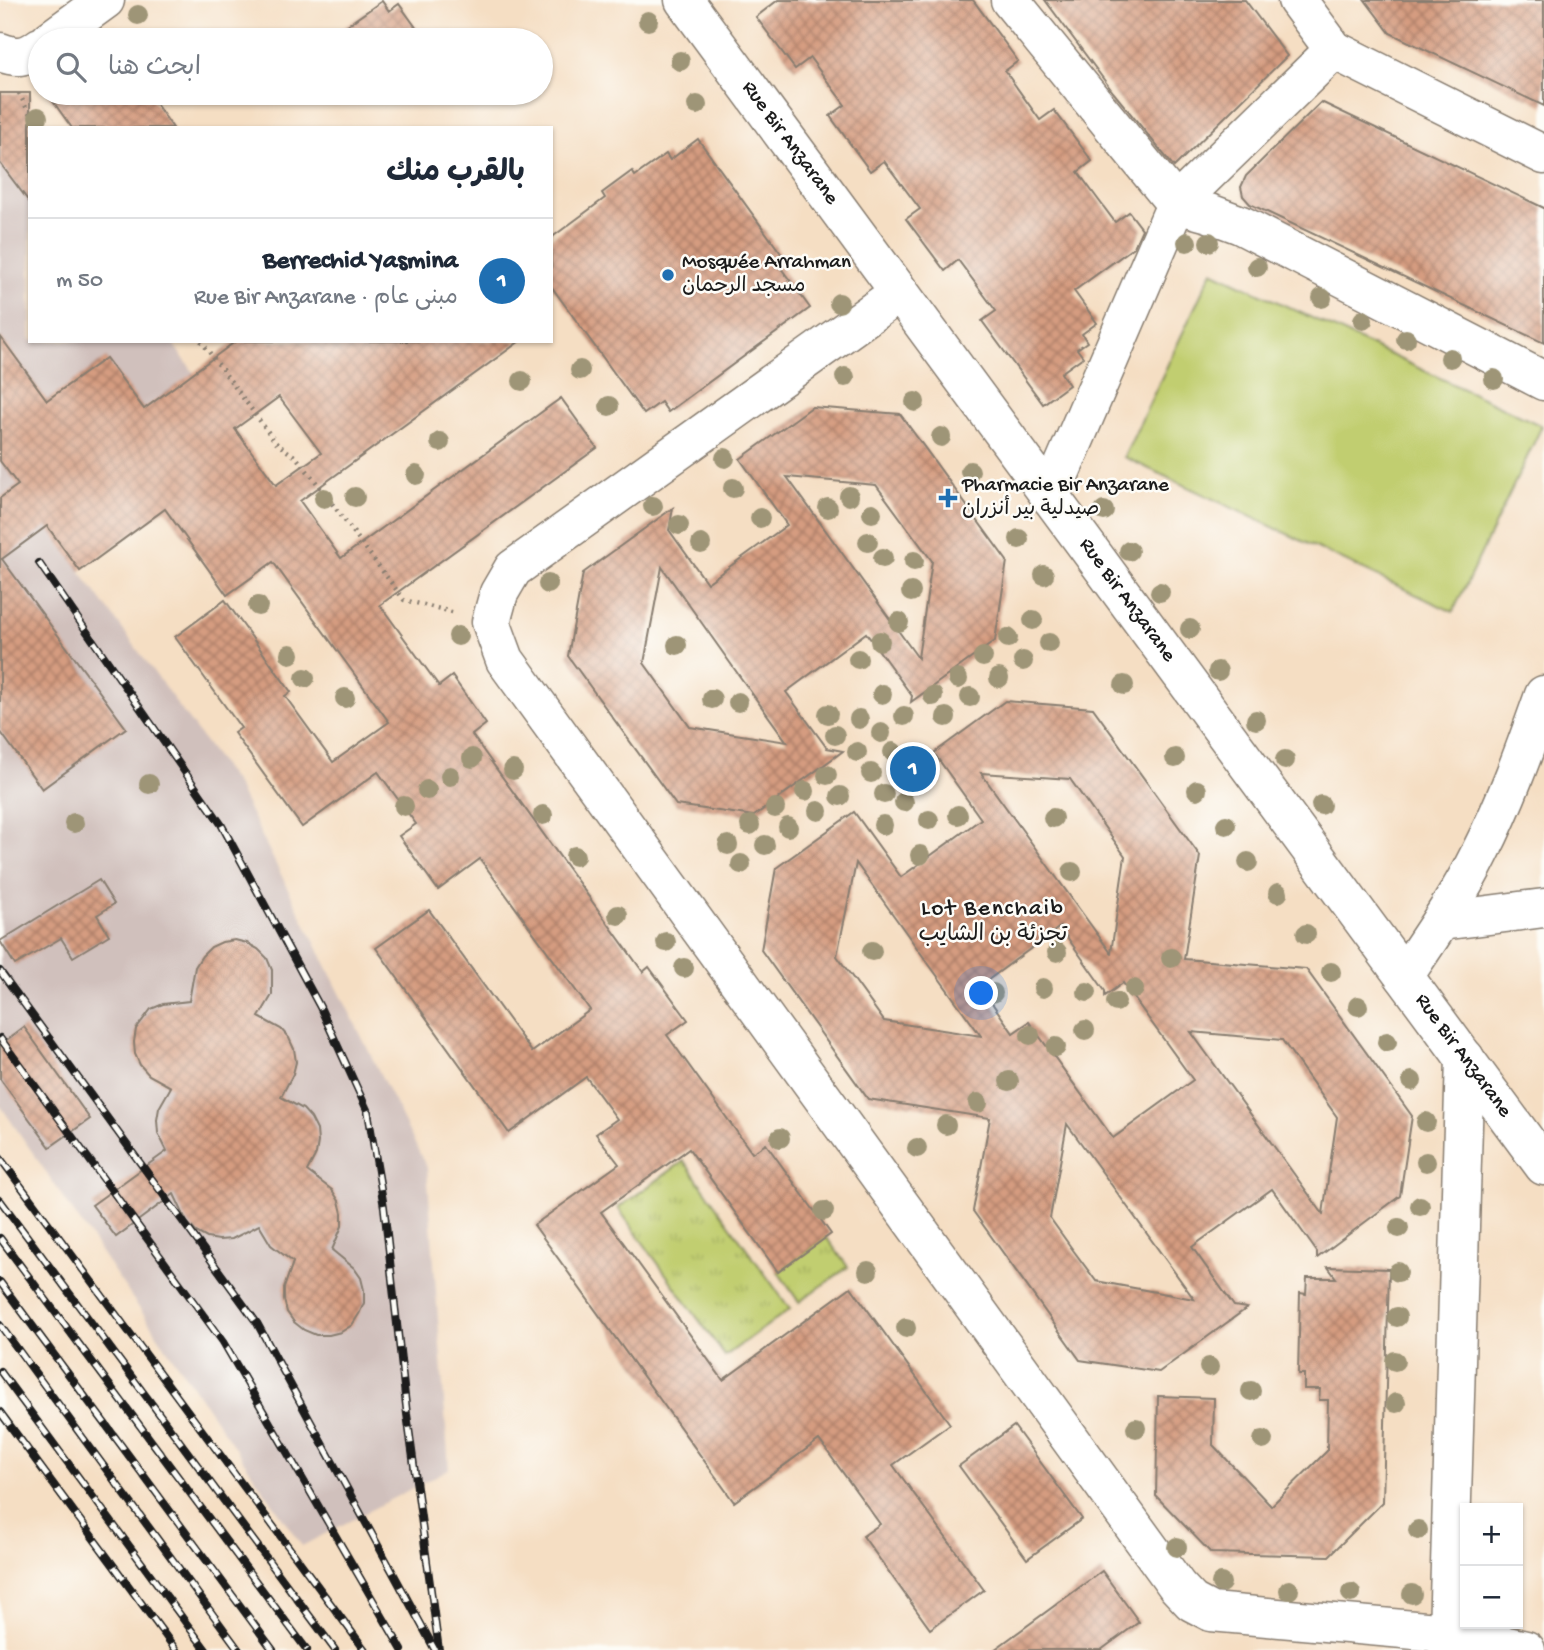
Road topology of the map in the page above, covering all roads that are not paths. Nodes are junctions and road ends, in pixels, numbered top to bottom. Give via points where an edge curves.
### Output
1 (105, 0) edge
2 (684, 0) edge
3 (1010, 0) edge
4 (1297, 0) edge
5 (66, 28) edge
6 (1334, 50) junction
7 (0, 52) edge
8 (28, 55) edge
9 (1544, 155) edge
10 (1176, 204) junction
11 (899, 293) junction
12 (1544, 381) edge
13 (1050, 497) junction
14 (1544, 695) edge
15 (1544, 908) edge
16 (1441, 921) junction
17 (1404, 976) junction
18 (1465, 1058) junction
19 (1544, 1166) edge
20 (1448, 1642) edge
21 (1526, 1650) edge

1 - 5 street
2 - 11 street, Rue Bir Anzarane
3 - 10 street
4 - 6 street
6 - 9 street
6 - 10 street
7 - 8 street via 15,58
10 - 12 street via 1241,225
10 - 13 street
11 - 13 street, Rue Bir Anzarane
11 - 20 street via 513,569 499,593 491,622 505,660 1192,1602 1211,1612
13 - 17 street, Rue Bir Anzarane
14 - 16 street via 1480,854
15 - 16 street
16 - 17 street
17 - 18 street, Rue Bir Anzarane
18 - 19 street, Rue Bir Anzarane
18 - 20 street
20 - 21 street

